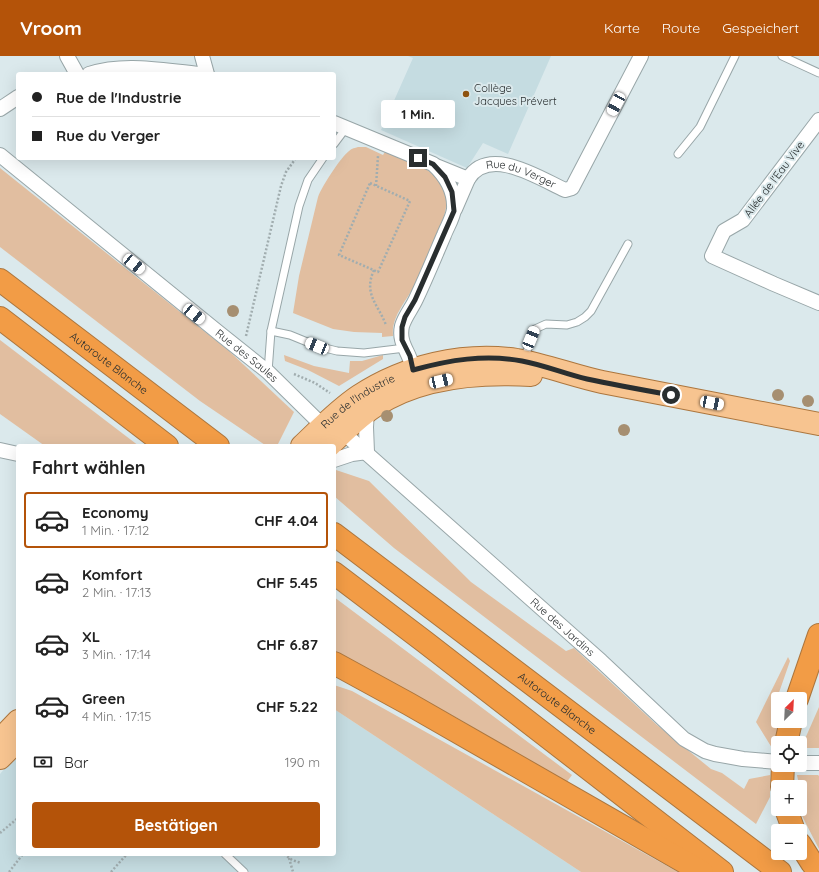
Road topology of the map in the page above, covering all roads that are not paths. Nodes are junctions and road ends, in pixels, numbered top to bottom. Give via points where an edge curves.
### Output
1 (67, 56) edge
2 (202, 56) edge
3 (641, 56) edge
4 (735, 56) edge
5 (782, 56) edge
6 (76, 72) edge
7 (96, 72) edge
8 (179, 72) edge
9 (206, 72) edge
10 (819, 73) edge
11 (16, 99) edge
12 (0, 109) edge
13 (819, 120) edge
14 (340, 125) edge
15 (336, 138) edge
16 (678, 154) dead end
17 (0, 155) edge
18 (322, 160) edge
19 (433, 164) junction
20 (468, 179) junction
21 (454, 211) junction
22 (628, 244) dead end
23 (0, 280) edge
24 (819, 303) edge
25 (0, 318) edge
26 (271, 331) junction
27 (409, 358) junction
28 (522, 368) junction
29 (268, 372) junction
30 (407, 390) junction
31 (367, 411) junction
32 (819, 424) edge
33 (331, 431) edge
34 (164, 444) edge
35 (215, 444) edge
36 (306, 444) edge
37 (0, 450) edge
38 (366, 452) junction
39 (16, 454) edge
40 (336, 459) edge
41 (336, 536) edge
42 (336, 575) edge
43 (819, 635) edge
44 (336, 665) edge
45 (800, 692) edge
46 (16, 723) edge
47 (0, 740) edge
48 (16, 742) edge
49 (0, 758) edge
50 (807, 763) edge
51 (819, 763) edge
52 (781, 773) edge
53 (807, 855) edge
54 (227, 856) edge
55 (244, 872) edge
56 (702, 872) edge
57 (722, 872) edge
58 (780, 872) edge
59 (818, 872) edge

1 - 6 street
2 - 9 street
3 - 20 street, Rue du Verger via 572,188 565,190 525,172 496,163 482,166
4 - 16 lane via 700,128
5 - 10 lane
7 - 8 street via 125,67
11 - 12 street
13 - 24 street, Allée de l'Eau Vive via 743,220 724,231 712,256
14 - 15 lane
14 - 19 street, Rue du Verger
17 - 29 street, Rue des Saules
18 - 26 lane via 308,180 301,198
19 - 20 street, Rue du Verger
19 - 21 street, Rue du Verger via 450,186
20 - 21 street, Rue du Verger
21 - 27 street, Rue du Verger via 403,322 402,336
22 - 28 lane via 591,311 577,322 567,325 546,324 535,329
23 - 35 highway, Autoroute Blanche
25 - 34 highway
26 - 27 lane via 333,350 360,353 387,350
26 - 29 lane
27 - 28 main road, Rue de l'Industrie via 451,361 502,358
27 - 30 street
27 - 33 main road, Rue de l'Industrie via 383,382 352,402
28 - 30 main road, Rue de l'Industrie via 460,377
28 - 32 main road, Rue de l'Industrie via 586,378
29 - 33 street, Rue des Saules
30 - 31 main road, Rue de l'Industrie
31 - 33 main road, Rue de l'Industrie
31 - 38 street
33 - 36 main road, Rue de l'Industrie
33 - 38 street, Rue des Jardins
37 - 39 street
38 - 40 street
38 - 52 street, Rue des Jardins via 601,661 684,739 705,751 743,759
41 - 58 highway, Autoroute Blanche
42 - 57 highway
43 - 45 highway
44 - 56 highway via 409,704
46 - 47 main road
48 - 49 main road
50 - 51 street
53 - 59 highway
54 - 55 lane

